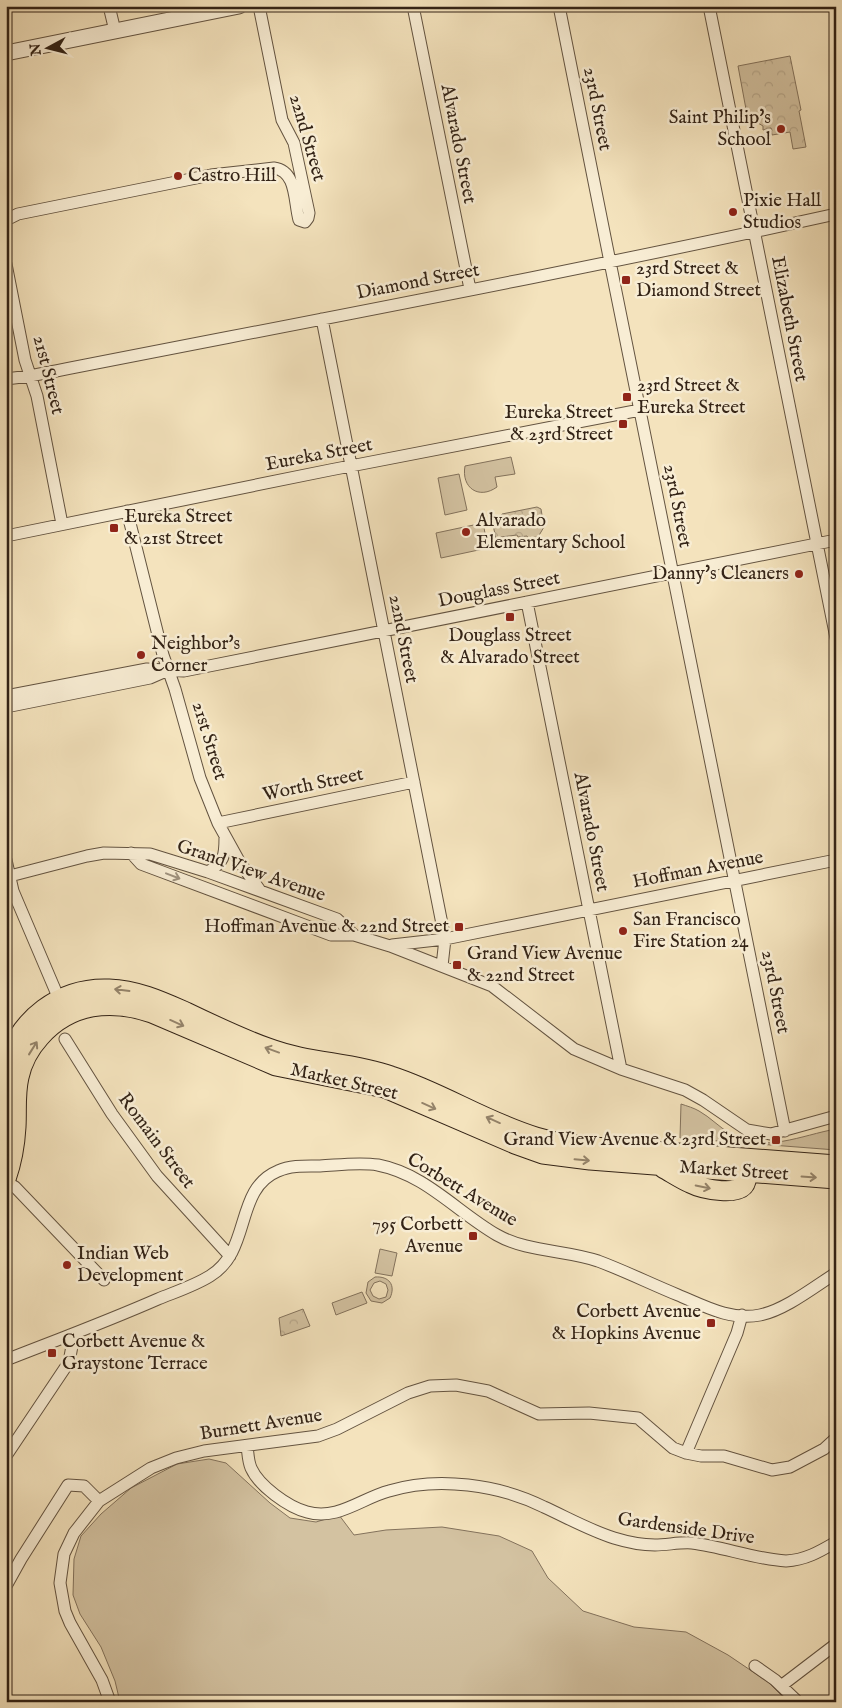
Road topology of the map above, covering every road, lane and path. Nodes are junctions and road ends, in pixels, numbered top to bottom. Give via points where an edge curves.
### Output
1 (110, 6) edge
2 (240, 6) edge
3 (259, 6) edge
4 (413, 6) edge
5 (560, 6) edge
6 (709, 6) edge
7 (115, 31) junction
8 (6, 53) edge
9 (836, 214) edge
10 (6, 220) edge
11 (754, 232) junction
12 (609, 262) junction
13 (6, 264) edge
14 (470, 289) junction
15 (322, 318) junction
16 (30, 376) junction
17 (6, 379) edge
18 (640, 410) junction
19 (351, 466) junction
20 (127, 511) junction
21 (62, 524) junction
22 (6, 536) edge
23 (836, 540) edge
24 (816, 544) junction
25 (672, 573) junction
26 (527, 602) junction
27 (384, 631) junction
28 (836, 638) edge
29 (168, 671) junction
30 (6, 696) edge
31 (6, 707) edge
32 (414, 782) junction
33 (218, 823) junction
34 (224, 835) junction
35 (131, 853) junction
36 (6, 860) edge
37 (836, 860) edge
38 (208, 872) junction
39 (8, 877) edge
40 (734, 880) junction
41 (259, 889) junction
42 (589, 910) junction
43 (354, 935) junction
44 (445, 939) junction
45 (390, 946) junction
46 (442, 966) junction
47 (59, 999) junction
48 (65, 1040) dead end
49 (6, 1066) edge
50 (622, 1069) junction
51 (836, 1116) edge
52 (785, 1131) junction
53 (743, 1165) junction
54 (836, 1165) edge
55 (836, 1179) edge
56 (6, 1180) edge
57 (230, 1256) junction
58 (836, 1274) edge
59 (104, 1280) dead end
60 (742, 1316) junction
61 (70, 1335) junction
62 (6, 1360) edge
63 (836, 1438) edge
64 (247, 1446) junction
65 (686, 1453) junction
66 (6, 1456) edge
67 (99, 1501) junction
68 (836, 1542) edge
69 (6, 1586) edge
70 (836, 1644) edge
71 (755, 1666) dead end
72 (781, 1686) junction
73 (110, 1702) edge
74 (798, 1702) edge

1 - 7 street
2 - 7 street
3 - 10 street, 22nd Street via 282,120 294,143 309,213 305,222 299,220 292,183 285,172 274,168 229,172 18,214
4 - 14 street, Alvarado Street
5 - 12 street, 23rd Street
6 - 11 street, Elizabeth Street
7 - 8 street
9 - 11 street, Diamond Street
11 - 12 street, Diamond Street
11 - 24 street, Elizabeth Street
12 - 14 street, Diamond Street
12 - 18 street, 23rd Street
13 - 16 street, 21st Street
14 - 15 street, Diamond Street
15 - 16 street, Diamond Street
15 - 19 street, 22nd Street
16 - 17 street, Diamond Street
16 - 21 street, 21st Street via 37,396
18 - 19 street, Eureka Street
18 - 25 street, 23rd Street
19 - 20 street, Eureka Street
19 - 27 street, 22nd Street
20 - 21 street, Eureka Street
20 - 29 street, 21st Street
21 - 22 street, Eureka Street
23 - 24 street, Douglass Street
24 - 25 street, Douglass Street
24 - 28 street, Elizabeth Street
25 - 26 street, Douglass Street
25 - 40 street, 23rd Street
26 - 27 street, Douglass Street
26 - 42 street, Alvarado Street
27 - 29 street, Douglass Street via 184,671
27 - 32 street, 22nd Street
29 - 30 street, Douglass Street via 147,669
29 - 31 street, Douglass Street via 150,678
29 - 33 street, 21st Street via 200,778
32 - 33 street, Worth Street
32 - 44 street, 22nd Street
33 - 34 street, 21st Street
34 - 38 street via 225,853 219,865
34 - 41 street, 21st Street
35 - 38 street, Grand View Avenue via 150,854
35 - 39 street, Grand View Avenue via 87,856
35 -> 43 street, Grand View Avenue via 141,864 331,935
36 - 39 street
37 - 40 street, Hoffman Avenue
38 - 41 street, Grand View Avenue
39 - 47 street
40 - 42 street, Hoffman Avenue
40 - 52 street, 23rd Street
41 - 43 street, Grand View Avenue via 337,919
42 - 44 street, Hoffman Avenue
42 - 50 street, Alvarado Street
43 - 45 street, Grand View Avenue
44 - 45 street, Hoffman Avenue
44 - 46 street, 22nd Street
45 - 46 street, Grand View Avenue
46 - 50 street, Grand View Avenue via 492,986 574,1049
47 - 49 main road, Market Street via 37,1014 23,1030
53 -> 47 main road, Market Street via 547,1140 390,1075 280,1053 145,995 97,989
48 - 57 street, Romain Street via 112,1114 157,1176
50 - 52 street, Grand View Avenue via 685,1090 747,1130 771,1134
51 - 52 street, Grand View Avenue
53 - 54 main road, Market Street
53 -> 55 main road, Market Street
56 -> 53 main road, Market Street via 15,1141 17,1087 22,1066 32,1048 49,1027 66,1015 108,1005 152,1013 276,1066 386,1088 508,1142 543,1154 660,1166 693,1184 725,1190 740,1190 746,1184
56 - 59 street
57 - 60 street, Corbett Avenue via 241,1233 251,1197 268,1176 299,1166 377,1165 422,1182 498,1236 530,1247 596,1260 720,1313
57 - 61 street, Corbett Avenue via 218,1271 207,1278
58 - 60 street, Corbett Avenue via 788,1304 760,1315
60 - 65 street
61 - 62 street, Corbett Avenue
61 - 66 street via 72,1352 66,1368
63 - 65 street, Burnett Avenue via 790,1467 772,1470 724,1456
64 - 65 street, Burnett Avenue via 318,1436 408,1393 430,1386 456,1385 488,1391 539,1414 589,1413 638,1418 673,1448
64 - 67 street, Burnett Avenue via 176,1458 151,1468
64 - 68 street, Gardenside Drive via 250,1466 262,1482 286,1502 311,1513 343,1510 386,1491 404,1487 459,1484 512,1494 587,1528 644,1544 693,1543 786,1561 809,1557
67 - 69 street via 84,1486 68,1485
67 - 73 street, Burnett Avenue via 67,1547 61,1569 61,1590 68,1617 102,1680
70 - 72 street
71 - 72 street
72 - 74 street

